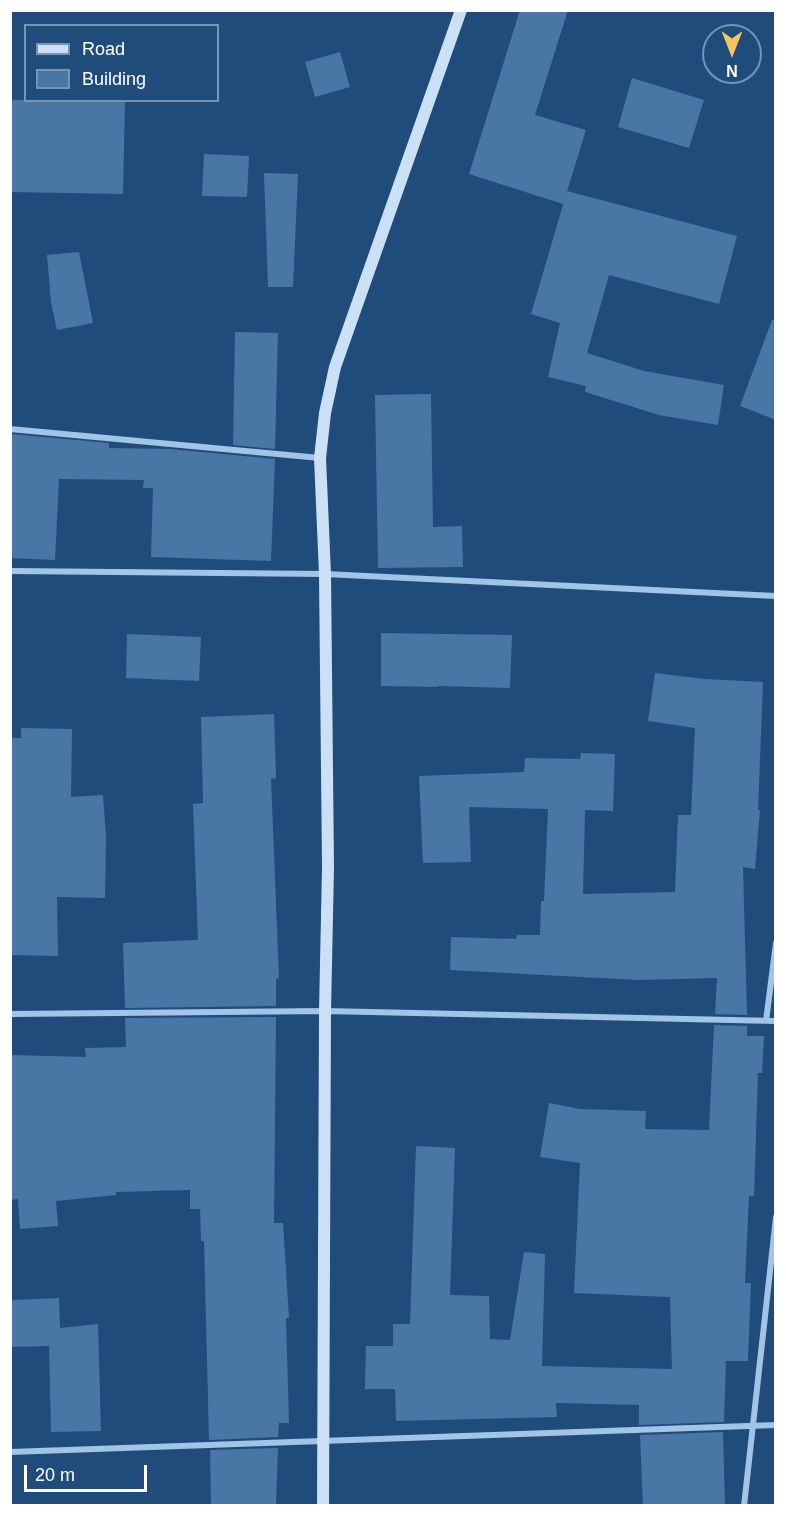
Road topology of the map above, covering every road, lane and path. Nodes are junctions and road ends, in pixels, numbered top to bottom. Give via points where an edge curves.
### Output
1 (462, 10) edge
2 (10, 429) edge
3 (320, 458) junction
4 (10, 570) edge
5 (325, 574) junction
6 (776, 596) edge
7 (776, 943) edge
8 (325, 1011) junction
9 (10, 1014) edge
10 (766, 1021) junction
11 (776, 1021) edge
12 (776, 1216) edge
13 (752, 1425) junction
14 (776, 1425) edge
15 (324, 1440) junction
16 (10, 1452) edge
17 (323, 1506) edge
18 (744, 1506) edge

1 - 3 main road via 335,367
2 - 3 street
3 - 5 main road
4 - 5 street
5 - 6 street
5 - 8 main road
7 - 10 street
8 - 9 street
8 - 10 street
8 - 15 main road
10 - 11 street
12 - 13 street
13 - 14 street
13 - 15 street
13 - 18 street
15 - 16 street
15 - 17 main road

